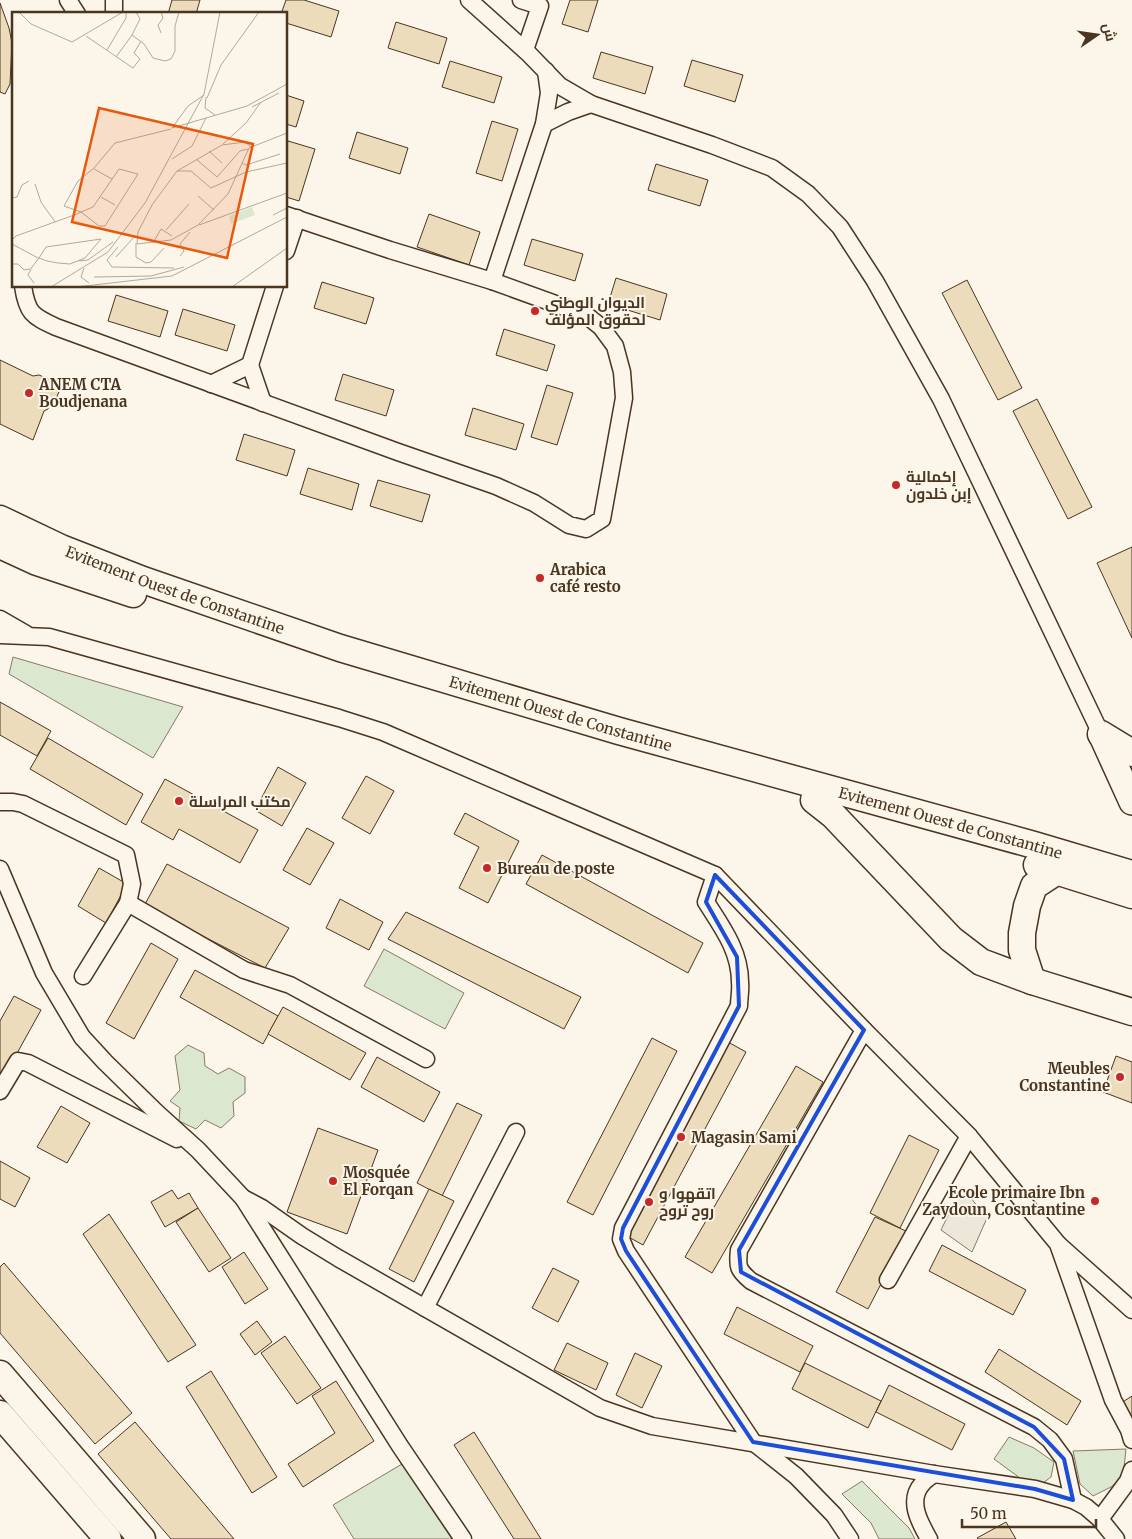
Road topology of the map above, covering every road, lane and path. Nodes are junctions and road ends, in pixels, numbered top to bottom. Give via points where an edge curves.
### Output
1 (68, 0) edge
2 (469, 0) edge
3 (521, 0) edge
4 (75, 12) edge
5 (525, 50) junction
6 (546, 71) junction
7 (591, 104) junction
8 (544, 124) junction
9 (292, 216) edge
10 (288, 239) edge
11 (492, 281) junction
12 (23, 288) edge
13 (274, 288) edge
14 (250, 365) junction
15 (211, 384) junction
16 (263, 403) junction
17 (0, 506) edge
18 (0, 519) edge
19 (27, 532) junction
20 (0, 545) edge
21 (0, 619) edge
22 (0, 635) edge
23 (28, 636) junction
24 (1101, 734) junction
25 (1132, 753) edge
26 (1132, 781) edge
27 (814, 800) junction
28 (0, 802) edge
29 (1132, 802) edge
30 (0, 869) edge
31 (1057, 871) junction
32 (1132, 874) edge
33 (716, 875) junction
34 (1132, 895) edge
35 (128, 903) junction
36 (82, 976) dead end
37 (1032, 981) junction
38 (1132, 1012) edge
39 (864, 1030) junction
40 (426, 1059) dead end
41 (0, 1091) edge
42 (516, 1132) dead end
43 (969, 1136) junction
44 (198, 1150) junction
45 (243, 1198) junction
46 (1058, 1244) junction
47 (888, 1280) dead end
48 (425, 1308) junction
49 (1132, 1310) edge
50 (0, 1374) edge
51 (0, 1414) edge
52 (1132, 1440) edge
53 (752, 1442) junction
54 (1132, 1470) edge
55 (934, 1474) junction
56 (1074, 1500) junction
57 (1100, 1519) junction
58 (108, 1539) edge
59 (142, 1539) edge
60 (463, 1539) edge
61 (850, 1539) edge
62 (929, 1539) edge
63 (1116, 1539) edge

1 - 4 street
2 - 5 street
3 - 5 street via 540,6
5 - 6 street
6 - 7 street via 560,86
6 - 8 street via 548,93
7 - 8 street
7 - 24 street via 772,168 808,194 840,227 942,400
8 - 11 street
9 - 10 street
9 - 11 street
11 - 16 street via 586,315 601,327 615,346 624,398 602,519 586,529 569,526 534,503 496,486
12 - 15 street via 26,304 36,318
13 - 14 street
14 - 15 street
14 - 16 street
15 - 16 street
17 - 19 street
18 - 19 highway, Evitement Ouest de Constantine
19 - 32 highway, Evitement Ouest de Constantine via 142,580 340,648 619,731
20 - 27 highway, Evitement Ouest de Constantine via 37,562 345,664
21 - 23 street
22 - 23 street
23 - 33 street via 58,640 383,732
24 - 25 highway
24 - 26 main road
24 - 29 main road
27 - 31 highway, Evitement Ouest de Constantine
27 - 37 highway via 833,815 951,939 982,962
28 - 35 street via 23,804 126,855 132,884
30 - 44 street via 44,972 82,1037 143,1100
31 - 34 highway, Evitement Ouest de Constantine
31 - 37 highway via 1034,886 1026,906 1022,950
33 - 39 street
33 - 53 street via 706,902 737,957 739,1006 623,1228 621,1239
35 - 36 street
35 - 40 street via 244,970 290,985
37 - 38 highway
39 - 43 street
39 - 56 street via 739,1250 741,1272 760,1286 1034,1427 1050,1440 1064,1459
41 - 44 street via 18,1061 28,1062
42 - 48 street
43 - 46 street
43 - 47 street
44 - 45 street
45 - 48 street
45 - 60 street via 400,1446
46 - 49 street
46 - 52 street via 1113,1400
48 - 53 street via 600,1408 652,1426
50 - 59 highway
51 - 58 highway
53 - 55 street
53 - 61 street via 796,1476 834,1516
54 - 57 street via 1128,1482
55 - 56 street via 1035,1489
55 - 62 street via 921,1484 915,1498 918,1519
56 - 57 street
57 - 63 street

